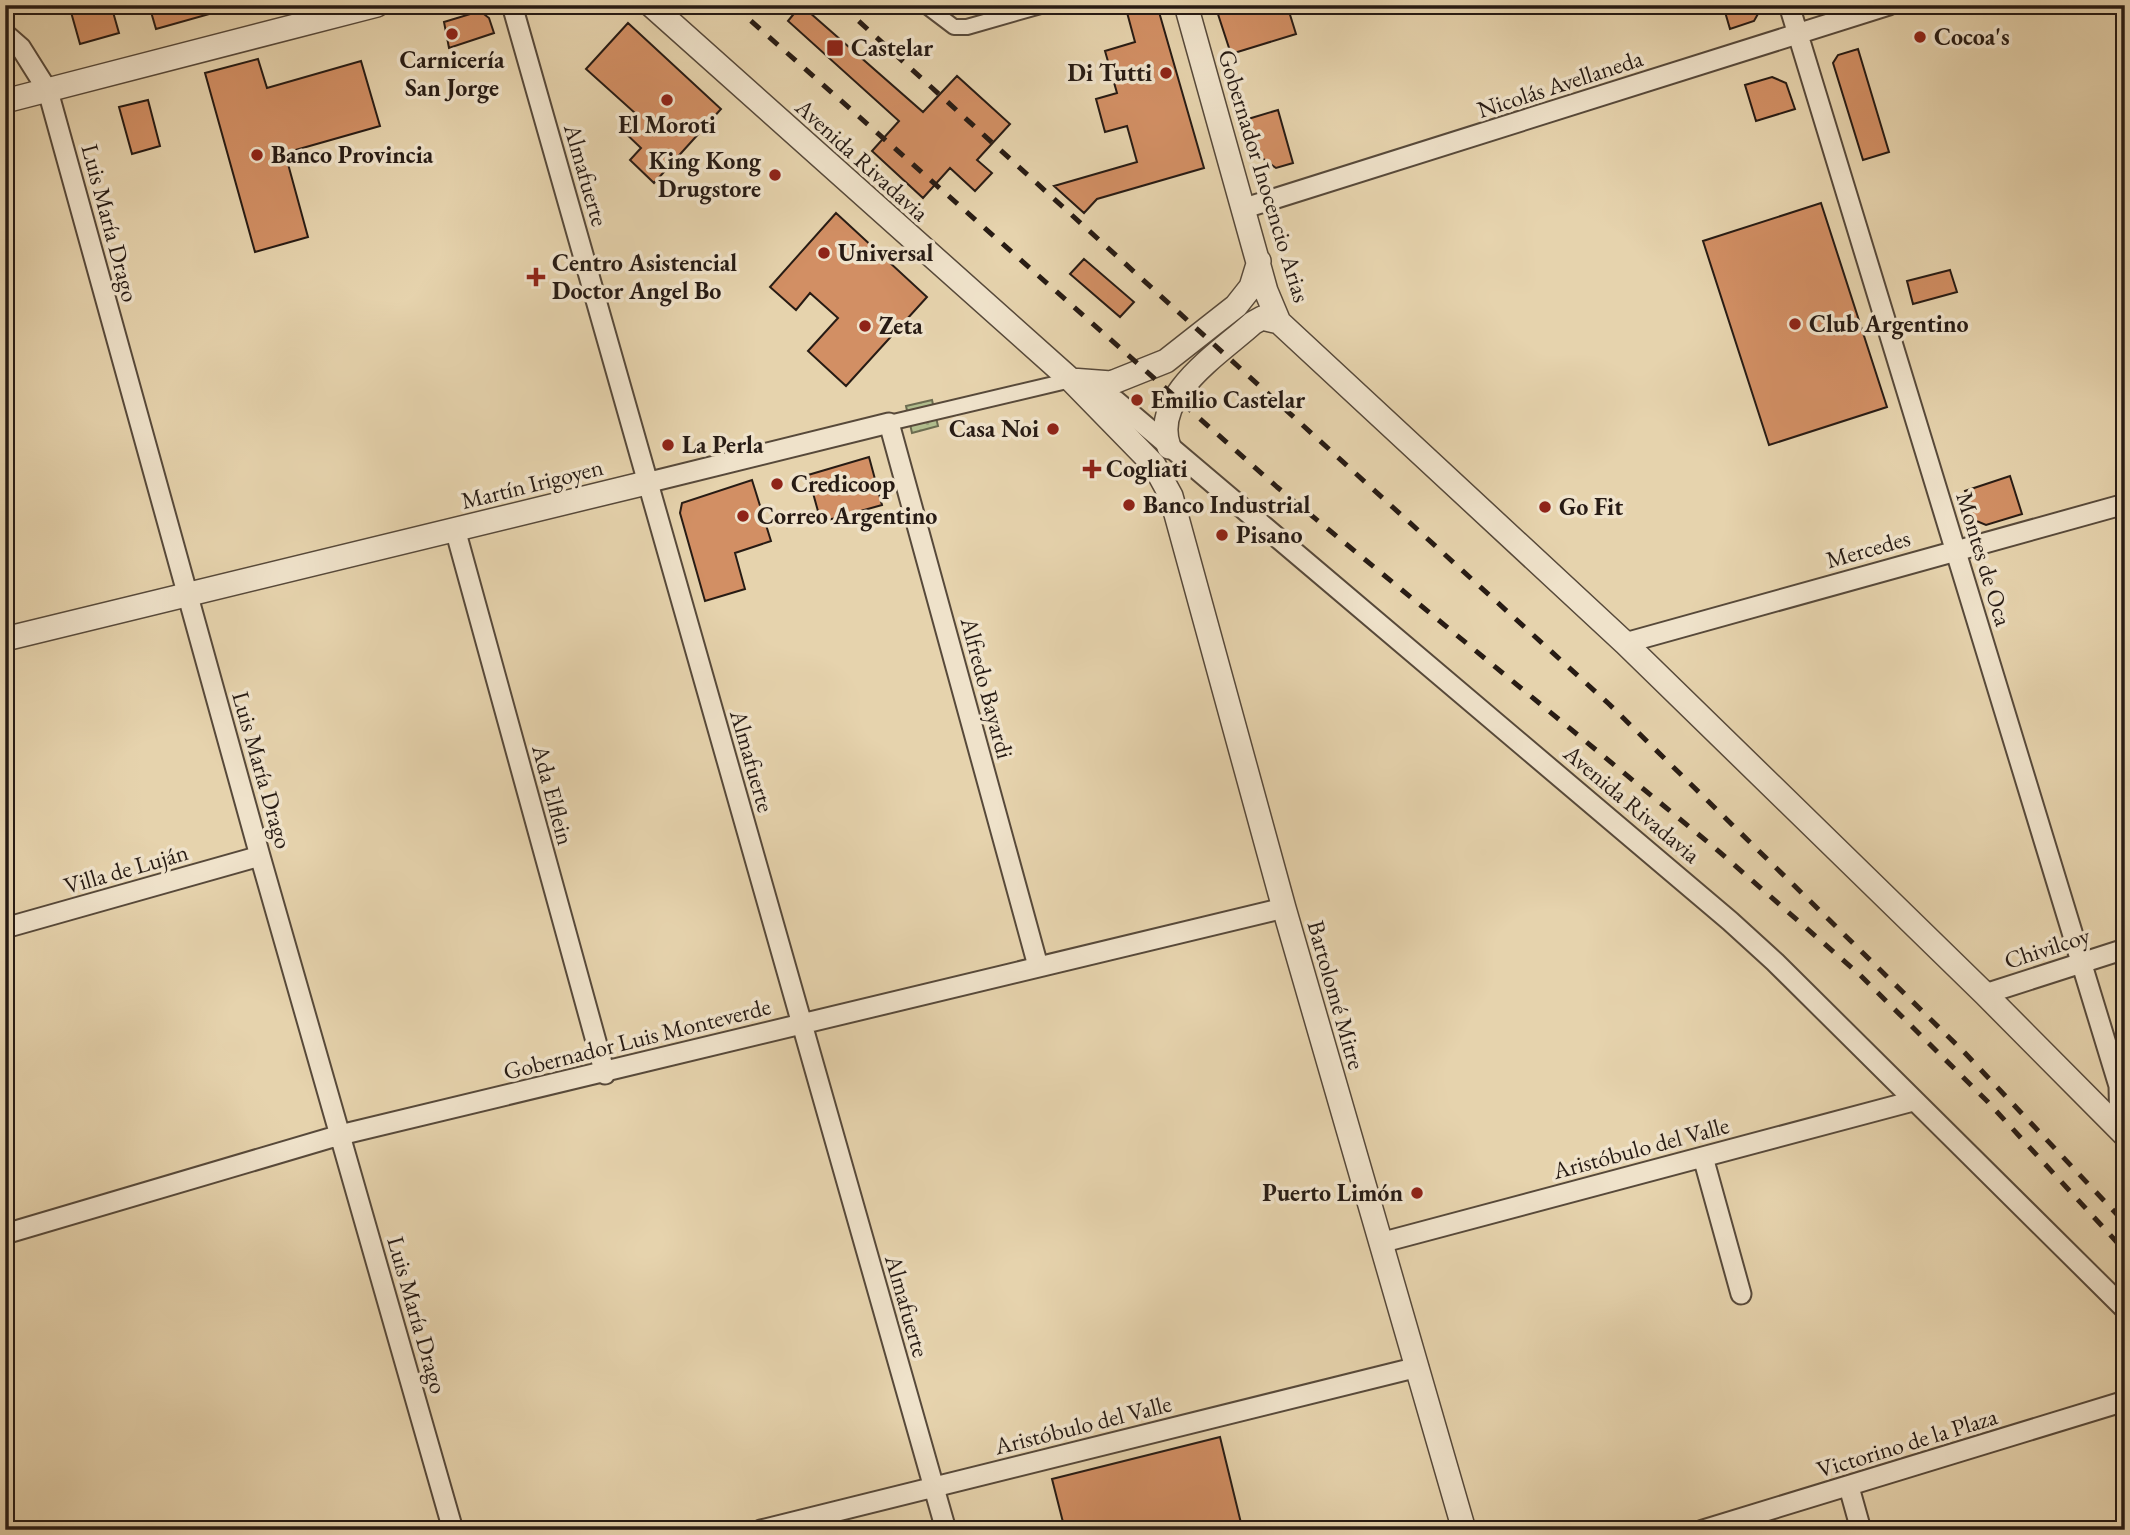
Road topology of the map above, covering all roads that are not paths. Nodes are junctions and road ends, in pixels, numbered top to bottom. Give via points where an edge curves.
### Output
1 (377, 5) edge
2 (512, 5) edge
3 (651, 5) edge
4 (925, 5) edge
5 (1044, 5) edge
6 (1186, 5) edge
7 (1789, 5) edge
8 (1889, 5) edge
9 (5, 34) edge
10 (1797, 34) junction
11 (48, 91) junction
12 (5, 101) edge
13 (1245, 208) junction
14 (1259, 261) junction
15 (1279, 322) junction
16 (1071, 380) junction
17 (889, 423) junction
18 (1169, 447) junction
19 (1162, 475) joint
20 (646, 483) junction
21 (2125, 504) edge
22 (455, 530) junction
23 (1956, 550) junction
24 (188, 595) junction
25 (5, 639) edge
26 (1625, 643) junction
27 (260, 856) junction
28 (1284, 908) junction
29 (5, 928) edge
30 (2125, 949) edge
31 (2081, 962) junction
32 (1038, 966) junction
33 (1985, 994) junction
34 (803, 1024) junction
35 (605, 1074) junction
36 (1913, 1101) junction
37 (2123, 1132) edge
38 (340, 1135) junction
39 (1703, 1157) junction
40 (5, 1234) edge
41 (1380, 1243) junction
42 (1741, 1294) dead end
43 (2125, 1309) edge
44 (1418, 1367) junction
45 (2125, 1401) edge
46 (1849, 1487) junction
47 (933, 1488) junction
48 (453, 1530) edge
49 (761, 1530) edge
50 (946, 1530) edge
51 (1464, 1530) edge
52 (1703, 1530) edge
53 (1861, 1530) edge

1 - 11 street
2 - 20 street, Almafuerte
3 - 16 street, Avenida Rivadavia
4 - 5 street via 954,27
6 - 13 street, Gobernador Inocencio Arias
7 - 10 street, Montes de Oca
8 - 10 street, Nicolás Avellaneda
9 - 11 street, Luis María Drago via 21,48
10 - 13 street, Nicolás Avellaneda
10 - 23 street, Montes de Oca
11 - 12 street
11 - 24 street, Luis María Drago
13 - 14 street, Gobernador Inocencio Arias
14 - 15 street, Gobernador Inocencio Arias
14 - 16 street via 1251,287 1236,306 1166,361 1111,383
15 - 18 street via 1262,318 1253,323 1191,379 1165,421
15 - 26 street
16 - 17 street, Martín Irigoyen
16 - 18 street, Avenida Rivadavia via 1116,401
16 - 19 street, Avenida Rivadavia
17 - 20 street, Martín Irigoyen
17 - 32 street, Alfredo Bayardi
18 - 36 street, Avenida Rivadavia via 1730,921
19 - 28 street, Bartolomé Mitre
20 - 22 street, Martín Irigoyen
20 - 34 street, Almafuerte
21 - 23 street, Mercedes
22 - 24 street, Martín Irigoyen
22 - 35 street, Ada Elflein
23 - 26 street, Mercedes
23 - 31 street, Montes de Oca
24 - 25 street, Martín Irigoyen
24 - 27 street, Luis María Drago
26 - 33 street
27 - 29 street, Villa de Luján
27 - 38 street, Luis María Drago
28 - 32 street, Gobernador Luis Monteverde
28 - 41 street, Bartolomé Mitre
30 - 31 street, Chivilcoy
31 - 33 street, Chivilcoy
31 - 37 street, Montes de Oca via 2119,1086
32 - 34 street, Gobernador Luis Monteverde
33 - 37 street
34 - 35 street, Gobernador Luis Monteverde
34 - 47 street, Almafuerte
35 - 38 street, Gobernador Luis Monteverde
36 - 39 street, Aristóbulo del Valle
36 - 43 street, Avenida Rivadavia
38 - 40 street, Gobernador Luis Monteverde
38 - 48 street, Luis María Drago
39 - 41 street, Aristóbulo del Valle
39 - 42 street
41 - 44 street, Bartolomé Mitre
44 - 47 street, Aristóbulo del Valle
44 - 51 street, Bartolomé Mitre
45 - 46 street, Victorino de la Plaza
46 - 52 street, Victorino de la Plaza
46 - 53 street
47 - 49 street, Aristóbulo del Valle
47 - 50 street, Almafuerte

